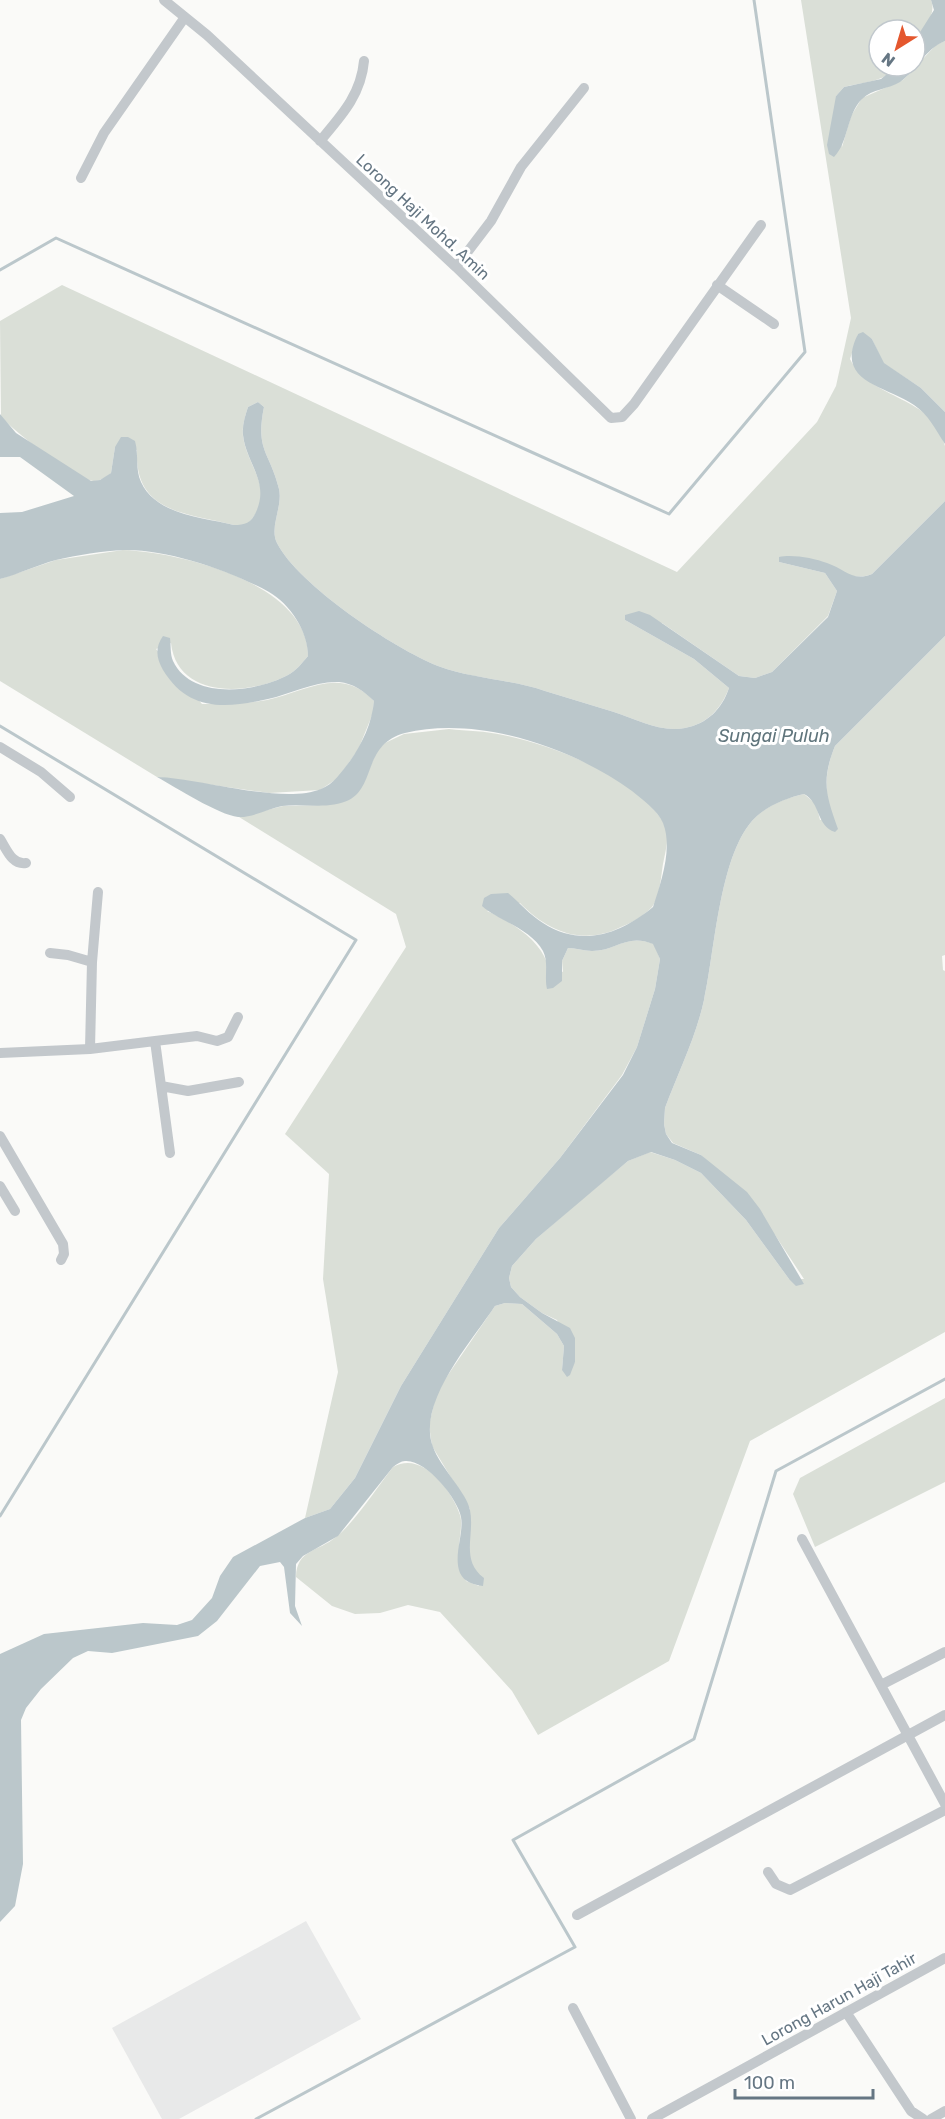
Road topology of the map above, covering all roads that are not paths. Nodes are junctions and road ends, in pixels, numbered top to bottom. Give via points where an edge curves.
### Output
1 (164, 0) edge
2 (185, 16) junction
3 (364, 61) dead end
4 (584, 88) dead end
5 (321, 141) junction
6 (81, 178) dead end
7 (761, 225) dead end
8 (456, 267) junction
9 (717, 285) junction
10 (774, 324) dead end
11 (0, 747) edge
12 (70, 797) dead end
13 (0, 839) edge
14 (26, 863) dead end
15 (98, 892) dead end
16 (50, 953) dead end
17 (92, 962) junction
18 (238, 1017) dead end
19 (155, 1041) junction
20 (90, 1049) junction
21 (0, 1053) edge
22 (239, 1083) dead end
23 (161, 1086) junction
24 (0, 1136) edge
25 (170, 1154) dead end
26 (0, 1186) edge
27 (15, 1211) dead end
28 (61, 1260) dead end
29 (802, 1539) dead end
30 (945, 1652) edge
31 (881, 1685) junction
32 (945, 1715) edge
33 (908, 1736) junction
34 (945, 1804) edge
35 (945, 1810) edge
36 (768, 1872) dead end
37 (577, 1915) dead end
38 (945, 1958) edge
39 (573, 2008) dead end
40 (846, 2012) junction
41 (945, 2111) edge
42 (631, 2119) edge
43 (652, 2119) edge
44 (923, 2119) edge
45 (931, 2119) edge

1 - 2 street, Lorong Haji Mohd. Amin
2 - 5 street, Lorong Haji Mohd. Amin
2 - 6 street via 108,127
3 - 5 street via 359,88
4 - 8 street via 521,167 491,221
5 - 8 street, Lorong Haji Mohd. Amin
7 - 9 street, Lorong Haji Mohd. Amin
8 - 9 street, Lorong Haji Mohd. Amin via 611,418 622,417
9 - 10 street
11 - 12 street via 41,772
13 - 14 street via 13,860
15 - 17 street
16 - 17 street
17 - 20 street
18 - 19 street via 228,1037 217,1041 197,1036
19 - 20 street
19 - 23 street
20 - 21 street
22 - 23 street via 188,1091
23 - 25 street
24 - 28 street via 63,1245
26 - 27 street
29 - 31 street
30 - 31 street
31 - 33 street
32 - 33 street
33 - 34 street
33 - 37 street
35 - 36 street via 790,1890 776,1884
38 - 40 street, Lorong Harun Haji Tahir
39 - 42 street
40 - 43 street, Lorong Harun Haji Tahir
40 - 44 street via 911,2110
41 - 45 street

